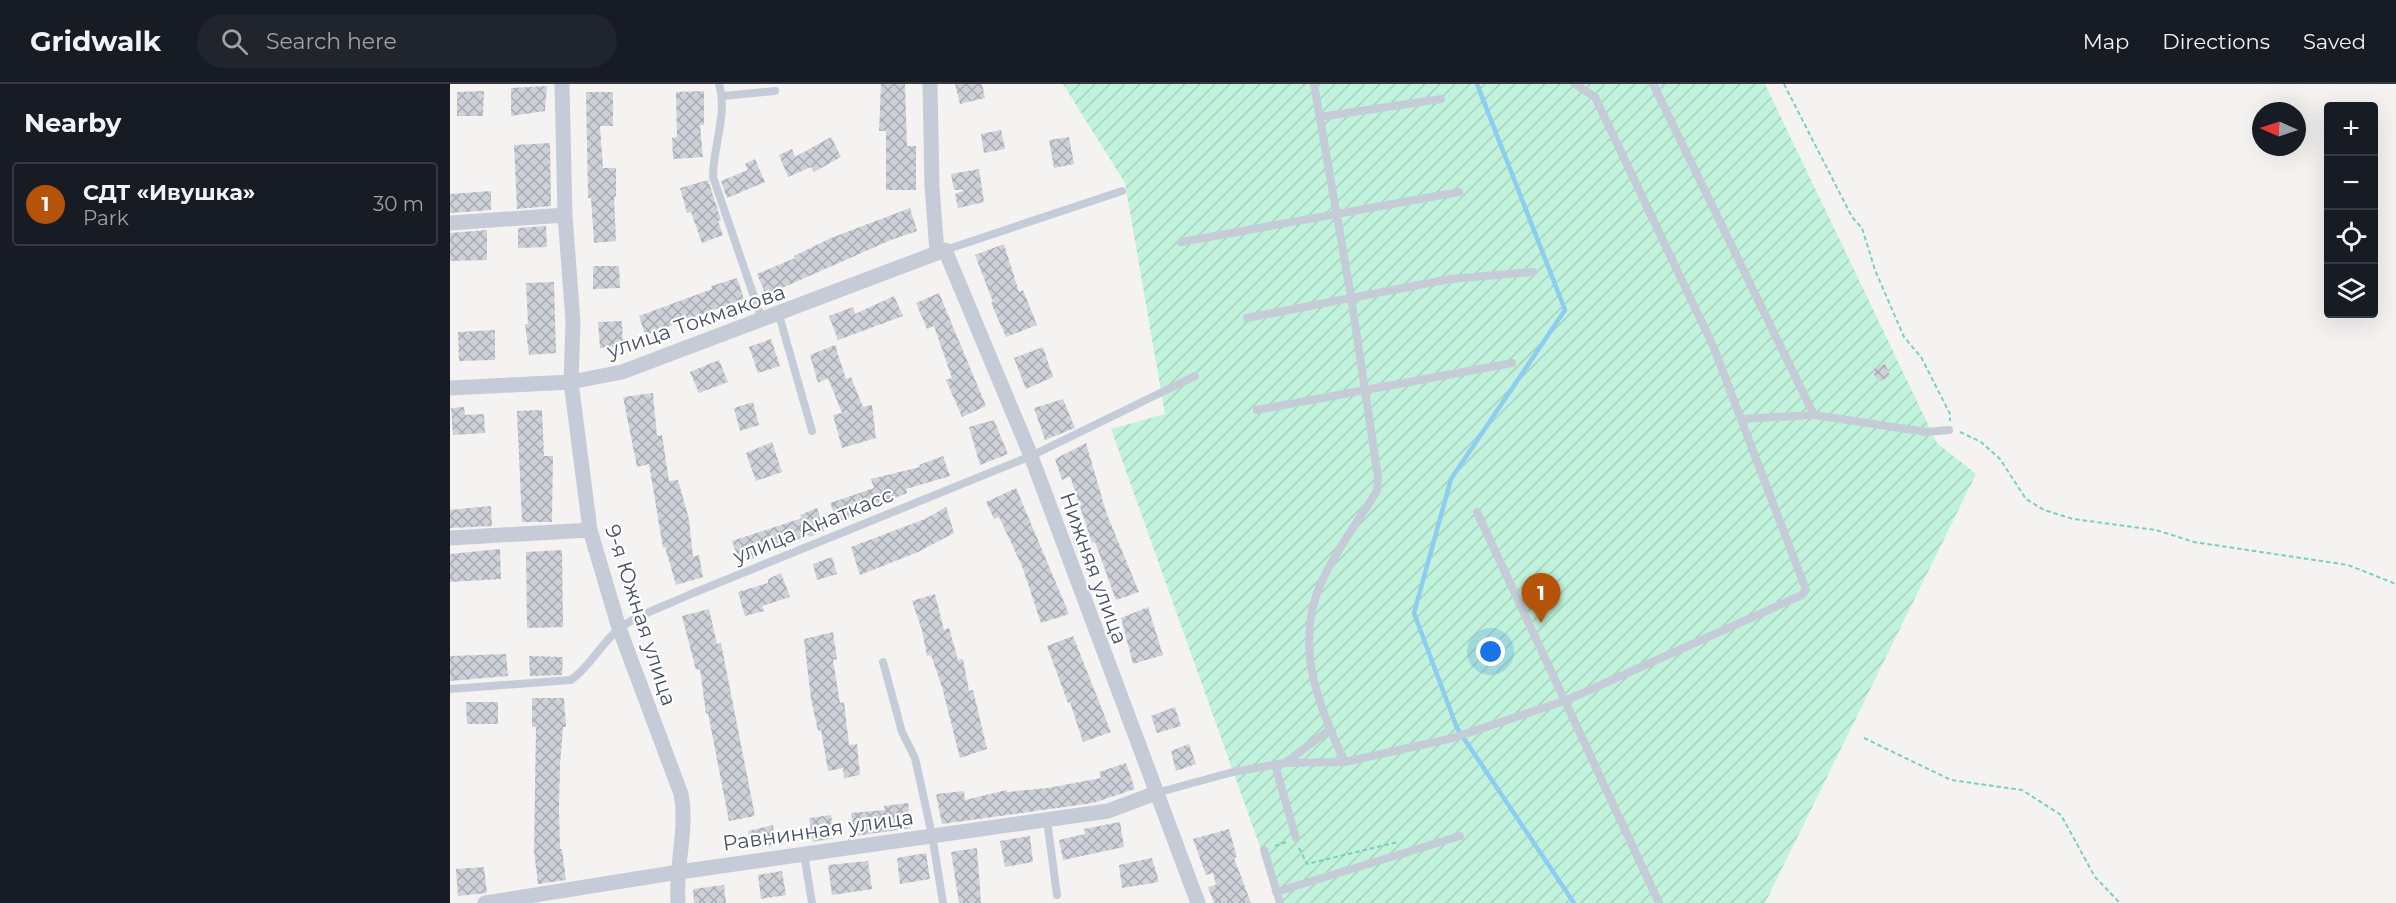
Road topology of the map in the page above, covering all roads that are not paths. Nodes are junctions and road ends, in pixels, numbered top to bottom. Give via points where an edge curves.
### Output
1 (562, 84) edge
2 (720, 84) edge
3 (930, 84) edge
4 (1314, 84) edge
5 (1575, 84) edge
6 (1653, 84) edge
7 (775, 91) dead end
8 (723, 96) junction
9 (1441, 99) dead end
10 (1320, 117) junction
11 (1122, 191) dead end
12 (1459, 192) dead end
13 (565, 215) junction
14 (1337, 216) junction
15 (450, 223) edge
16 (1181, 242) dead end
17 (941, 251) junction
18 (1533, 272) dead end
19 (1351, 297) junction
20 (780, 315) junction
21 (1247, 318) dead end
22 (763, 321) junction
23 (1512, 363) dead end
24 (1195, 376) dead end
25 (571, 382) junction
26 (450, 388) edge
27 (1364, 392) junction
28 (1257, 410) dead end
29 (1814, 415) junction
30 (1741, 419) junction
31 (1949, 430) road end
32 (812, 431) dead end
33 (1030, 456) junction
34 (1477, 512) dead end
35 (590, 530) junction
36 (450, 538) edge
37 (619, 628) junction
38 (883, 662) dead end
39 (450, 689) edge
40 (1567, 700) junction
41 (1329, 730) junction
42 (1345, 762) junction
43 (1280, 764) junction
44 (1156, 793) junction
45 (1047, 820) junction
46 (932, 835) junction
47 (1460, 836) dead end
48 (1296, 838) road end
49 (1264, 850) road end
50 (804, 854) junction
51 (679, 872) junction
52 (1275, 892) junction
53 (1057, 895) dead end
54 (485, 903) edge
55 (678, 903) edge
56 (812, 903) edge
57 (943, 903) edge
58 (1198, 903) edge
59 (1280, 903) edge
60 (1659, 903) edge

1 - 13 street, 9-я Южная улица
2 - 8 lane
3 - 17 street, Нижняя улица via 932,186
4 - 10 lane
5 - 30 lane via 1595,97 1714,348
6 - 29 lane
7 - 8 lane
8 - 22 lane via 713,177
9 - 10 lane
10 - 14 lane
11 - 17 lane
12 - 14 lane
13 - 15 street
13 - 25 street, 9-я Южная улица via 573,322
14 - 16 lane
14 - 19 lane
17 - 20 street, улица Токмакова
17 - 33 street, Нижняя улица
18 - 19 lane via 1450,279
19 - 21 lane
19 - 27 lane
20 - 22 street, улица Токмакова
20 - 32 lane
22 - 25 street, улица Токмакова via 622,372
23 - 27 lane
24 - 33 lane, улица Анаткасс
25 - 26 street, улица Токмакова
25 - 35 street, 9-я Южная улица
27 - 28 lane
27 - 41 lane via 1377,491 1322,581 1308,634 1312,677
29 - 30 lane
29 - 31 lane via 1926,432
30 - 40 lane via 1806,590
33 - 37 lane, улица Анаткасс via 691,594
33 - 44 street, Нижняя улица
34 - 40 lane
35 - 36 street
35 - 37 street, 9-я Южная улица
37 - 39 lane, улица Анаткасс via 571,680
37 - 51 street, 9-я Южная улица via 681,794 684,808
38 - 46 lane via 902,732 915,758
40 - 42 lane via 1453,738
40 - 60 lane
41 - 42 lane
41 - 43 lane
42 - 43 lane
43 - 44 lane via 1222,774
43 - 48 lane
44 - 45 street, Равнинная улица via 1108,810
44 - 58 street, Нижняя улица
45 - 46 street, Равнинная улица
45 - 53 lane
46 - 50 street, Равнинная улица
46 - 57 lane
47 - 52 lane
49 - 52 lane
50 - 51 street, Равнинная улица
50 - 56 lane
51 - 54 street, Равнинная улица
51 - 55 street, 9-я Южная улица
52 - 59 lane

